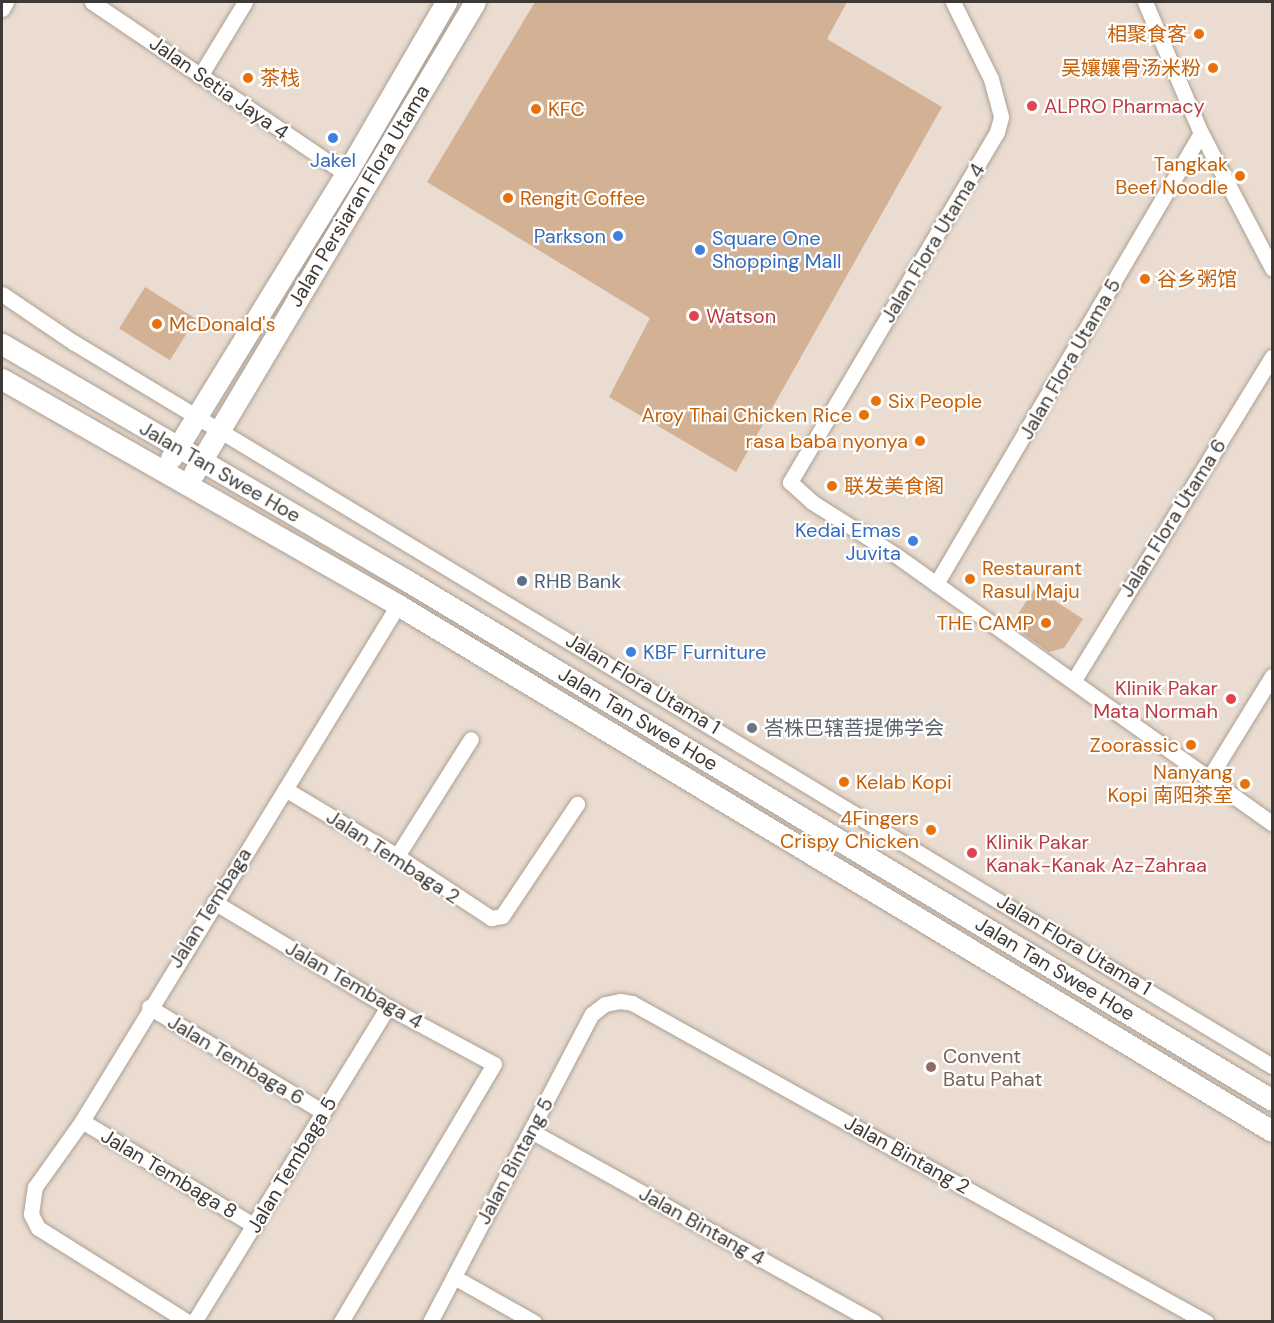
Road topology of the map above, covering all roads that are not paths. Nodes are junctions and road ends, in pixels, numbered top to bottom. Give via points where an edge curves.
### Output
1 (6, 2) edge
2 (92, 2) edge
3 (245, 2) edge
4 (446, 2) edge
5 (475, 2) edge
6 (953, 2) edge
7 (1145, 2) edge
8 (2, 9) edge
9 (200, 76) junction
10 (1201, 133) junction
11 (346, 174) junction
12 (1272, 268) edge
13 (2, 294) edge
14 (2, 344) edge
15 (1272, 357) edge
16 (2, 379) edge
17 (196, 416) junction
18 (220, 430) junction
19 (177, 447) junction
20 (202, 461) junction
21 (164, 469) junction
22 (188, 483) junction
23 (936, 584) junction
24 (398, 605) junction
25 (1272, 676) edge
26 (1074, 680) junction
27 (471, 739) dead end
28 (1209, 778) junction
29 (285, 789) junction
30 (577, 804) dead end
31 (1272, 823) edge
32 (397, 856) junction
33 (214, 902) junction
34 (605, 1004) joint
35 (149, 1007) junction
36 (388, 1007) junction
37 (1272, 1066) edge
38 (1272, 1100) edge
39 (323, 1112) junction
40 (82, 1121) junction
41 (531, 1131) junction
42 (1272, 1131) edge
43 (255, 1226) junction
44 (454, 1276) junction
45 (188, 1322) edge
46 (194, 1322) edge
47 (341, 1322) edge
48 (430, 1322) edge
49 (534, 1322) edge
50 (874, 1322) edge
51 (1206, 1322) edge

1 - 8 street
2 - 9 street, Jalan Setia Jaya 4
3 - 9 street
4 - 11 main road, Jalan Persiaran Flora Utama
5 - 18 main road, Jalan Persiaran Flora Utama
6 - 23 street, Jalan Flora Utama 4 via 991,79 1001,117 997,132 790,482 812,502
7 - 10 street
9 - 11 street, Jalan Setia Jaya 4
10 - 12 street
10 - 23 street, Jalan Flora Utama 5
11 - 17 main road, Jalan Persiaran Flora Utama
13 - 17 street, Jalan Flora Utama 1
14 - 19 main road, Jalan Tan Swee Hoe
15 - 26 street, Jalan Flora Utama 6
16 - 21 main road, Jalan Tan Swee Hoe
17 - 18 street, Jalan Flora Utama 1
17 - 19 main road, Jalan Persiaran Flora Utama
18 - 20 main road, Jalan Persiaran Flora Utama
18 - 37 street, Jalan Flora Utama 1
19 - 20 main road, Jalan Tan Swee Hoe
19 - 21 main road, Jalan Persiaran Flora Utama
20 - 22 main road, Jalan Persiaran Flora Utama
20 - 38 main road, Jalan Tan Swee Hoe
21 - 22 main road, Jalan Tan Swee Hoe
22 - 24 main road, Jalan Tan Swee Hoe
23 - 26 street
24 - 29 street, Jalan Tembaga
24 - 42 main road, Jalan Tan Swee Hoe
25 - 28 street
26 - 28 street
27 - 32 street
28 - 31 street
29 - 32 street, Jalan Tembaga 2
29 - 33 street, Jalan Tembaga
30 - 32 street, Jalan Tembaga 2 via 502,916 485,917
33 - 35 street, Jalan Tembaga
33 - 36 street, Jalan Tembaga 4
34 - 41 street, Jalan Bintang 5 via 592,1014
34 - 51 street, Jalan Bintang 2 via 632,1003
35 - 39 street, Jalan Tembaga 6
35 - 40 street, Jalan Tembaga
36 - 39 street, Jalan Tembaga 5
36 - 47 street, Jalan Tembaga 4 via 488,1059 494,1067
39 - 43 street, Jalan Tembaga 5
40 - 43 street, Jalan Tembaga 8
40 - 45 street, Jalan Tembaga via 35,1187 31,1214 38,1228
41 - 44 street, Jalan Bintang 5
41 - 50 street, Jalan Bintang 4
43 - 46 street, Jalan Tembaga 5
44 - 48 street, Jalan Bintang 5
44 - 49 street

